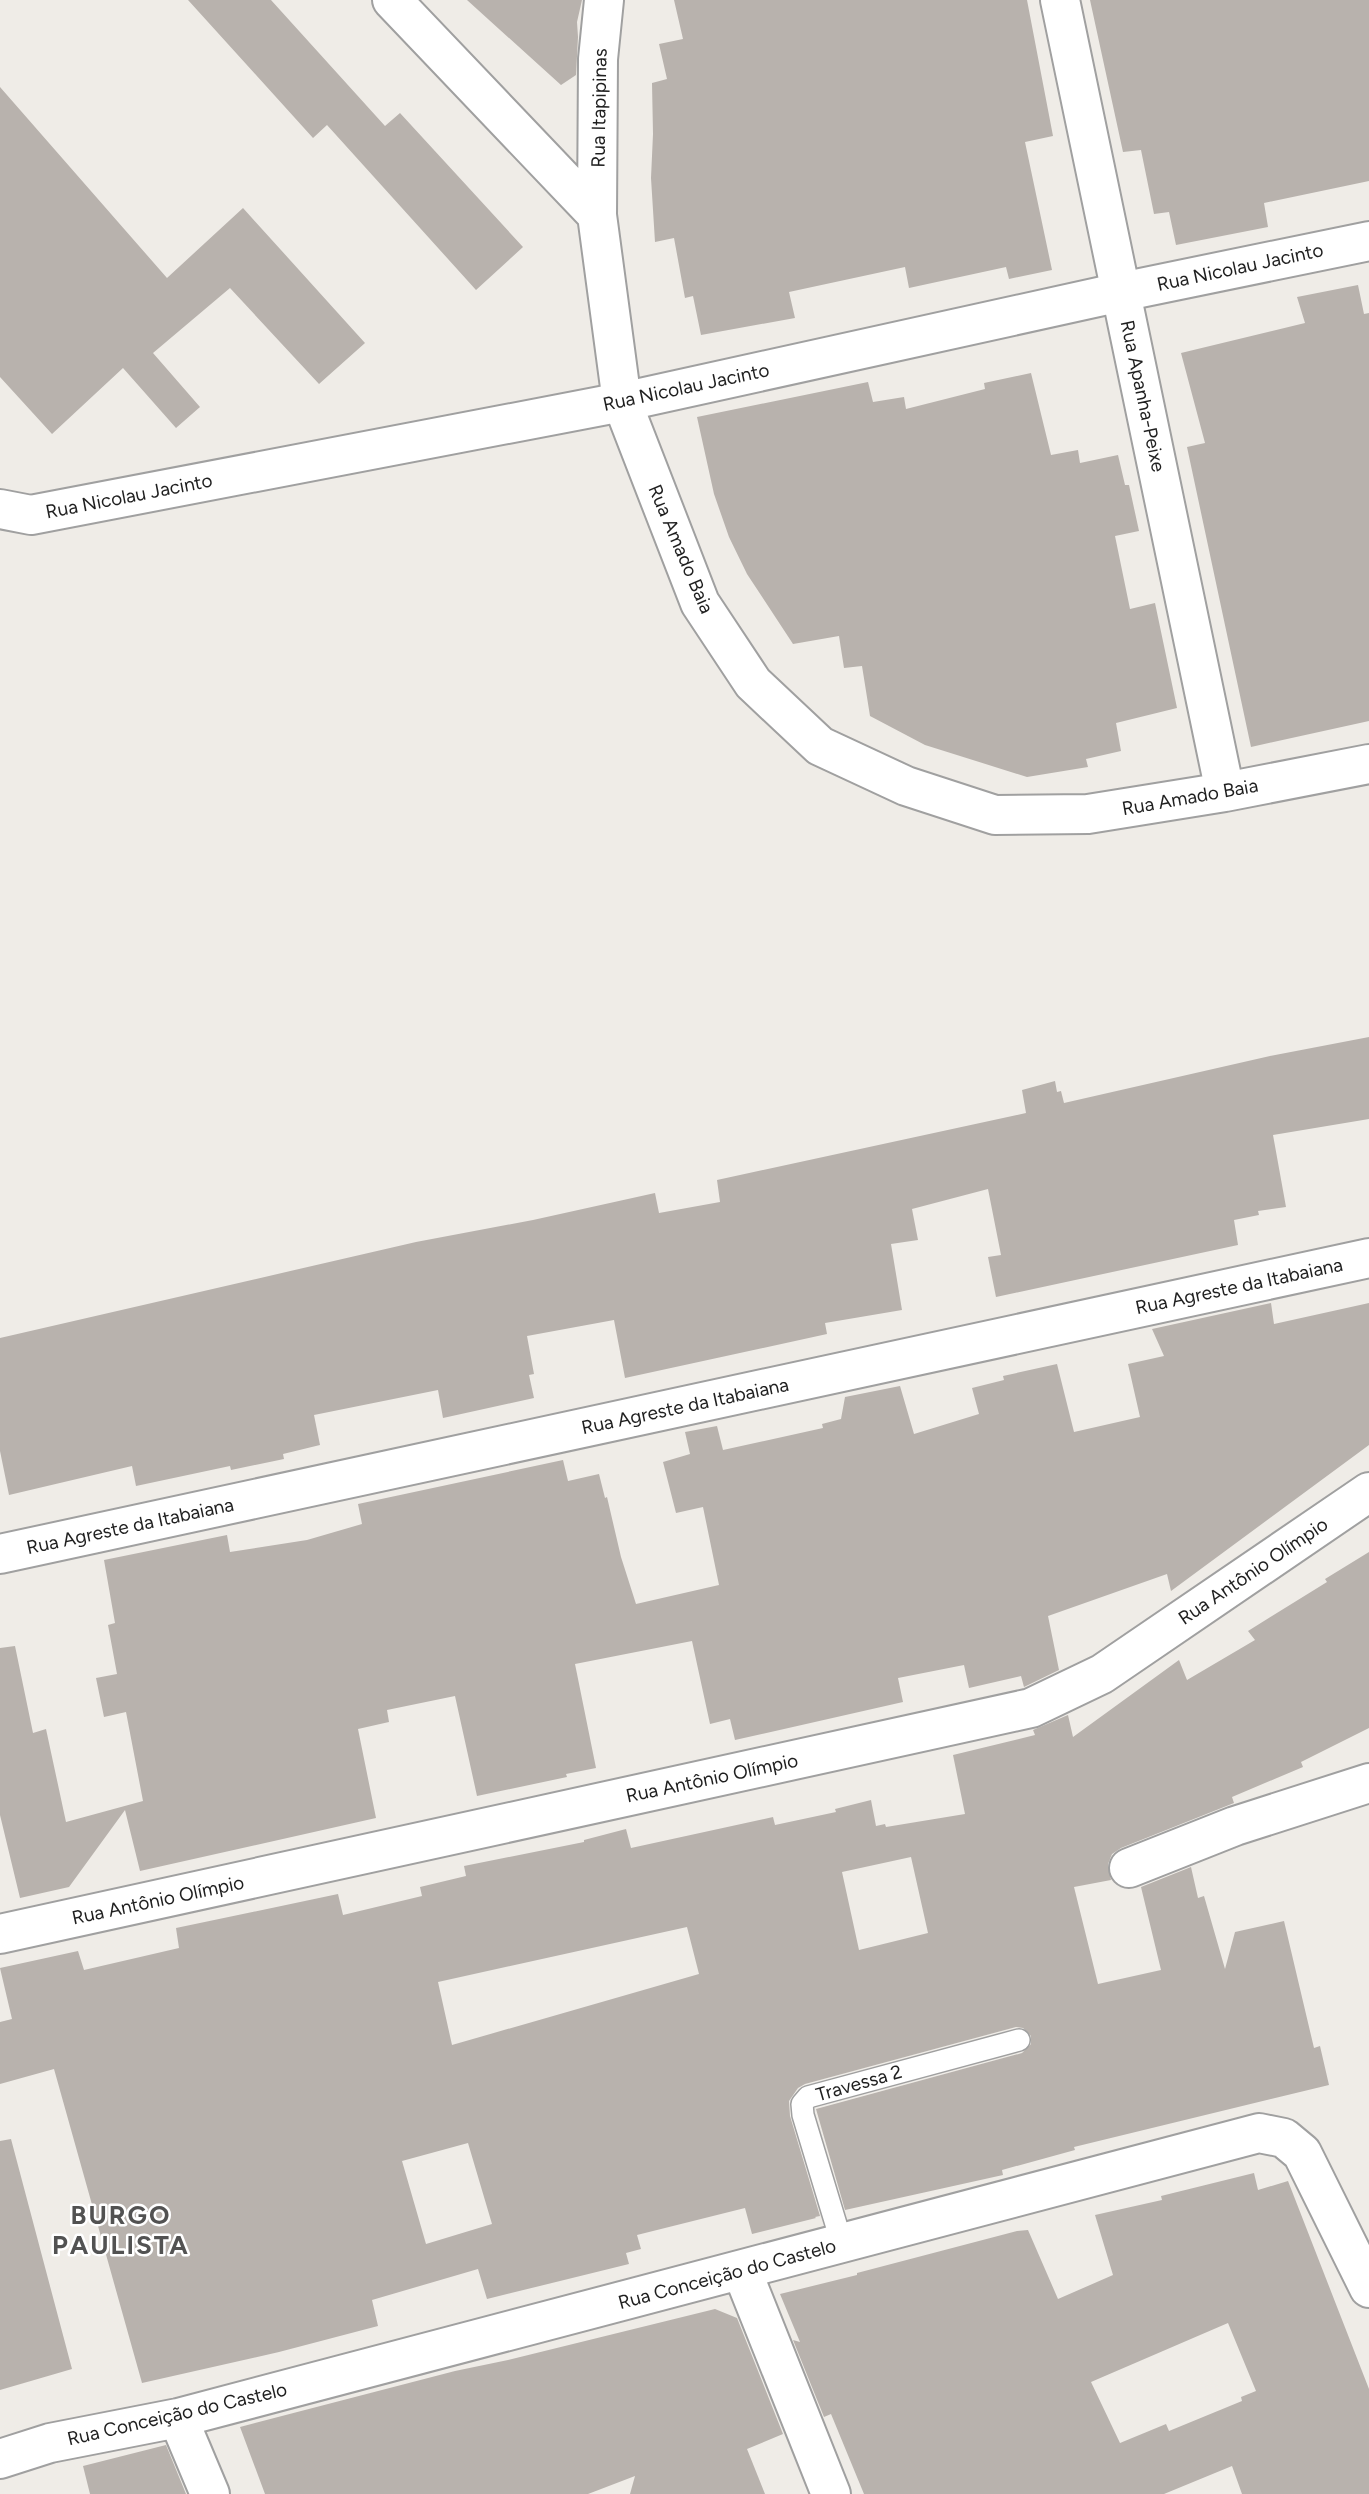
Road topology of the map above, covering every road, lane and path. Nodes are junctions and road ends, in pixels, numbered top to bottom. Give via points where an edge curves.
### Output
1 (392, 0) edge
2 (604, 0) edge
3 (1060, 0) edge
4 (597, 215) junction
5 (1369, 241) edge
6 (1121, 292) junction
7 (622, 402) junction
8 (0, 509) edge
9 (1369, 764) edge
10 (1225, 792) junction
11 (1369, 1258) edge
12 (1369, 1492) edge
13 (0, 1554) edge
14 (1369, 1783) edge
15 (1129, 1868) dead end
16 (0, 1934) edge
17 (1019, 2040) dead end
18 (842, 2244) junction
19 (742, 2271) junction
20 (1369, 2288) edge
21 (178, 2418) junction
22 (0, 2459) edge
23 (210, 2494) edge
24 (831, 2494) edge

1 - 4 street
2 - 4 street, Rua Itapipinas via 598,59
3 - 6 street, Rua Apanha-Peixe
4 - 7 street, Rua Amado Baia
5 - 6 street, Rua Nicolau Jacinto
6 - 7 street, Rua Nicolau Jacinto
6 - 10 street, Rua Apanha-Peixe
7 - 8 street, Rua Nicolau Jacinto via 31,515
7 - 10 street, Rua Amado Baia via 700,603 752,683 820,746 906,786 995,815 1088,814
9 - 10 street, Rua Amado Baia
11 - 13 street, Rua Agreste da Itabaiana
12 - 16 street, Rua Antônio Olímpio via 1101,1674 1031,1708
14 - 15 street via 1236,1826
17 - 18 lane, Travessa 2 via 808,2097 802,2105 803,2115
18 - 19 street, Rua Conceição do Castelo
18 - 20 street, Rua Conceição do Castelo via 1259,2133 1284,2137 1302,2153
19 - 21 street, Rua Conceição do Castelo
19 - 24 street
21 - 22 street, Rua Conceição do Castelo via 50,2443
21 - 23 street

